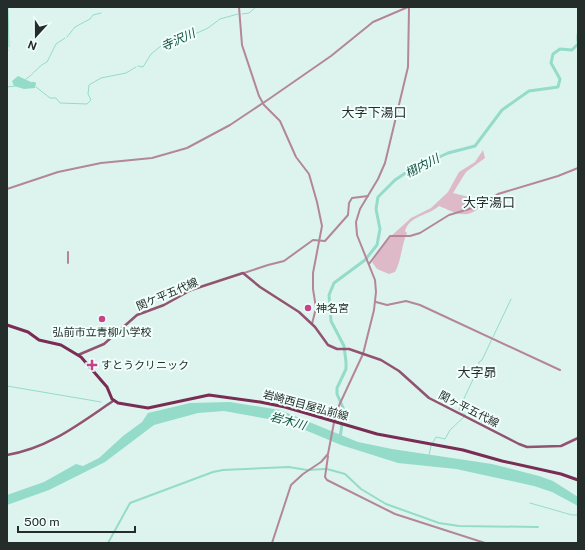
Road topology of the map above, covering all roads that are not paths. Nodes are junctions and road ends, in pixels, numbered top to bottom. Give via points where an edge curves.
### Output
1 (239, 7) edge
2 (409, 7) edge
3 (263, 103) junction
4 (578, 168) edge
5 (7, 189) edge
6 (368, 196) junction
7 (319, 239) junction
8 (68, 252) dead end
9 (68, 263) dead end
10 (369, 264) junction
11 (243, 274) junction
12 (376, 302) junction
13 (312, 324) junction
14 (7, 325) edge
15 (363, 354) junction
16 (78, 355) junction
17 (560, 370) dead end
18 (113, 401) junction
19 (334, 423) junction
20 (578, 438) edge
21 (328, 454) junction
22 (7, 455) edge
23 (578, 480) edge
24 (272, 543) edge
25 (484, 543) edge

1 - 3 street via 242,45
2 - 3 street via 372,22 327,59
2 - 6 street via 408,67 382,170
3 - 5 street via 230,125 177,152 58,172
3 - 7 street via 280,121 296,157 311,178 321,220
4 - 10 street via 498,194 479,206 448,215 420,233 390,236
6 - 7 street via 352,198 349,212 343,222 326,240
6 - 10 street via 358,214 356,226 357,236
7 - 11 street via 313,240 284,261
7 - 13 street via 313,273 316,308
8 - 9 street
10 - 12 street via 374,280
11 - 13 main road via 294,308
11 - 16 main road, 関ケ平五代線 via 191,290 137,315 104,344
12 - 15 street
12 - 17 street via 387,305 406,301 420,305
13 - 15 main road via 318,329 326,344
14 - 16 main road via 28,332 40,340 61,345
15 - 19 street via 338,405
15 - 20 main road, 関ヶ平五代線 via 392,366 429,398 524,446 561,446
16 - 18 main road via 107,387
18 - 19 main road, 岩崎西目屋弘前線 via 148,408 213,395 278,405
18 - 22 main road via 53,441 33,450
19 - 21 street
19 - 23 main road, 岩崎西目屋弘前線 via 385,436 434,444
21 - 24 street via 289,489
21 - 25 street via 325,477 327,480 395,514

